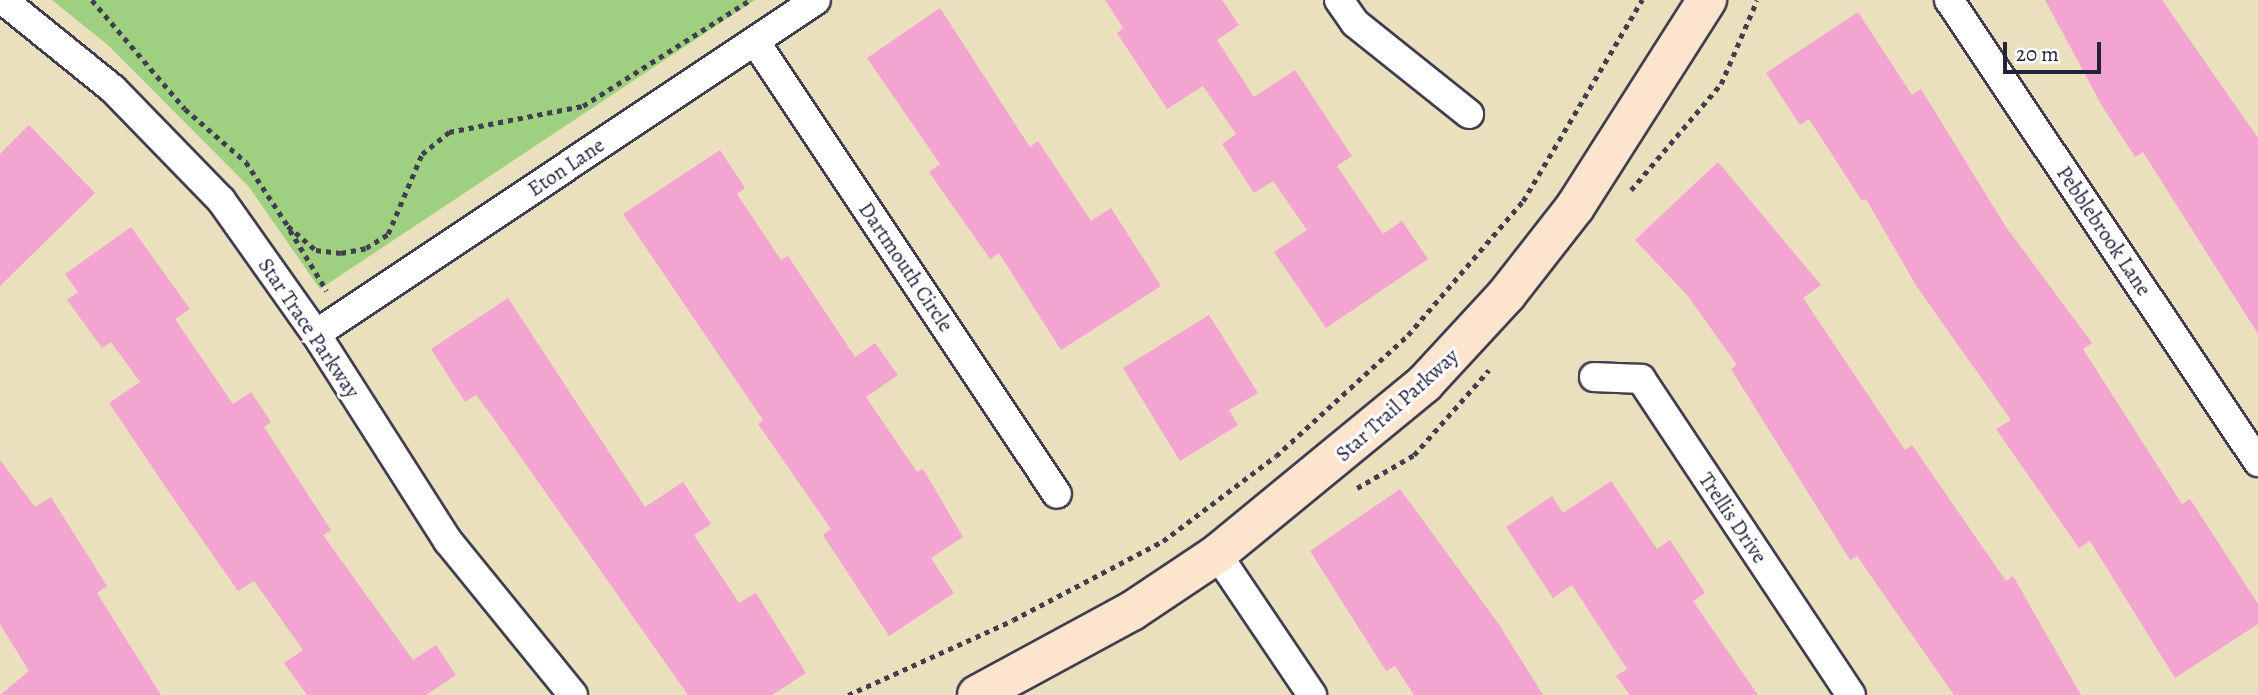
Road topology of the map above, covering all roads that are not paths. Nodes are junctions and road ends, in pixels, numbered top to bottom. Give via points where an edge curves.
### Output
1 (2, 0) edge
2 (816, 0) edge
3 (1339, 0) edge
4 (1707, 0) edge
5 (1949, 0) edge
6 (755, 41) junction
7 (1469, 114) dead end
8 (316, 334) junction
9 (1594, 377) dead end
10 (2258, 462) edge
11 (1057, 494) dead end
12 (1217, 554) junction
13 (573, 695) edge
14 (977, 695) edge
15 (1312, 695) edge
16 (1851, 695) edge

1 - 8 street, Star Trace Parkway via 113,89 221,200
2 - 6 street, Eton Lane
3 - 7 street via 1354,23
4 - 12 street, Star Trail Parkway via 1574,207 1480,326 1381,423
5 - 10 street, Pebblebrook Lane
6 - 8 street, Eton Lane
6 - 11 street, Dartmouth Circle
8 - 13 street, Star Trace Parkway via 448,541
9 - 16 street, Trellis Drive via 1641,379
12 - 14 street, Star Trail Parkway via 1132,611
12 - 15 street

